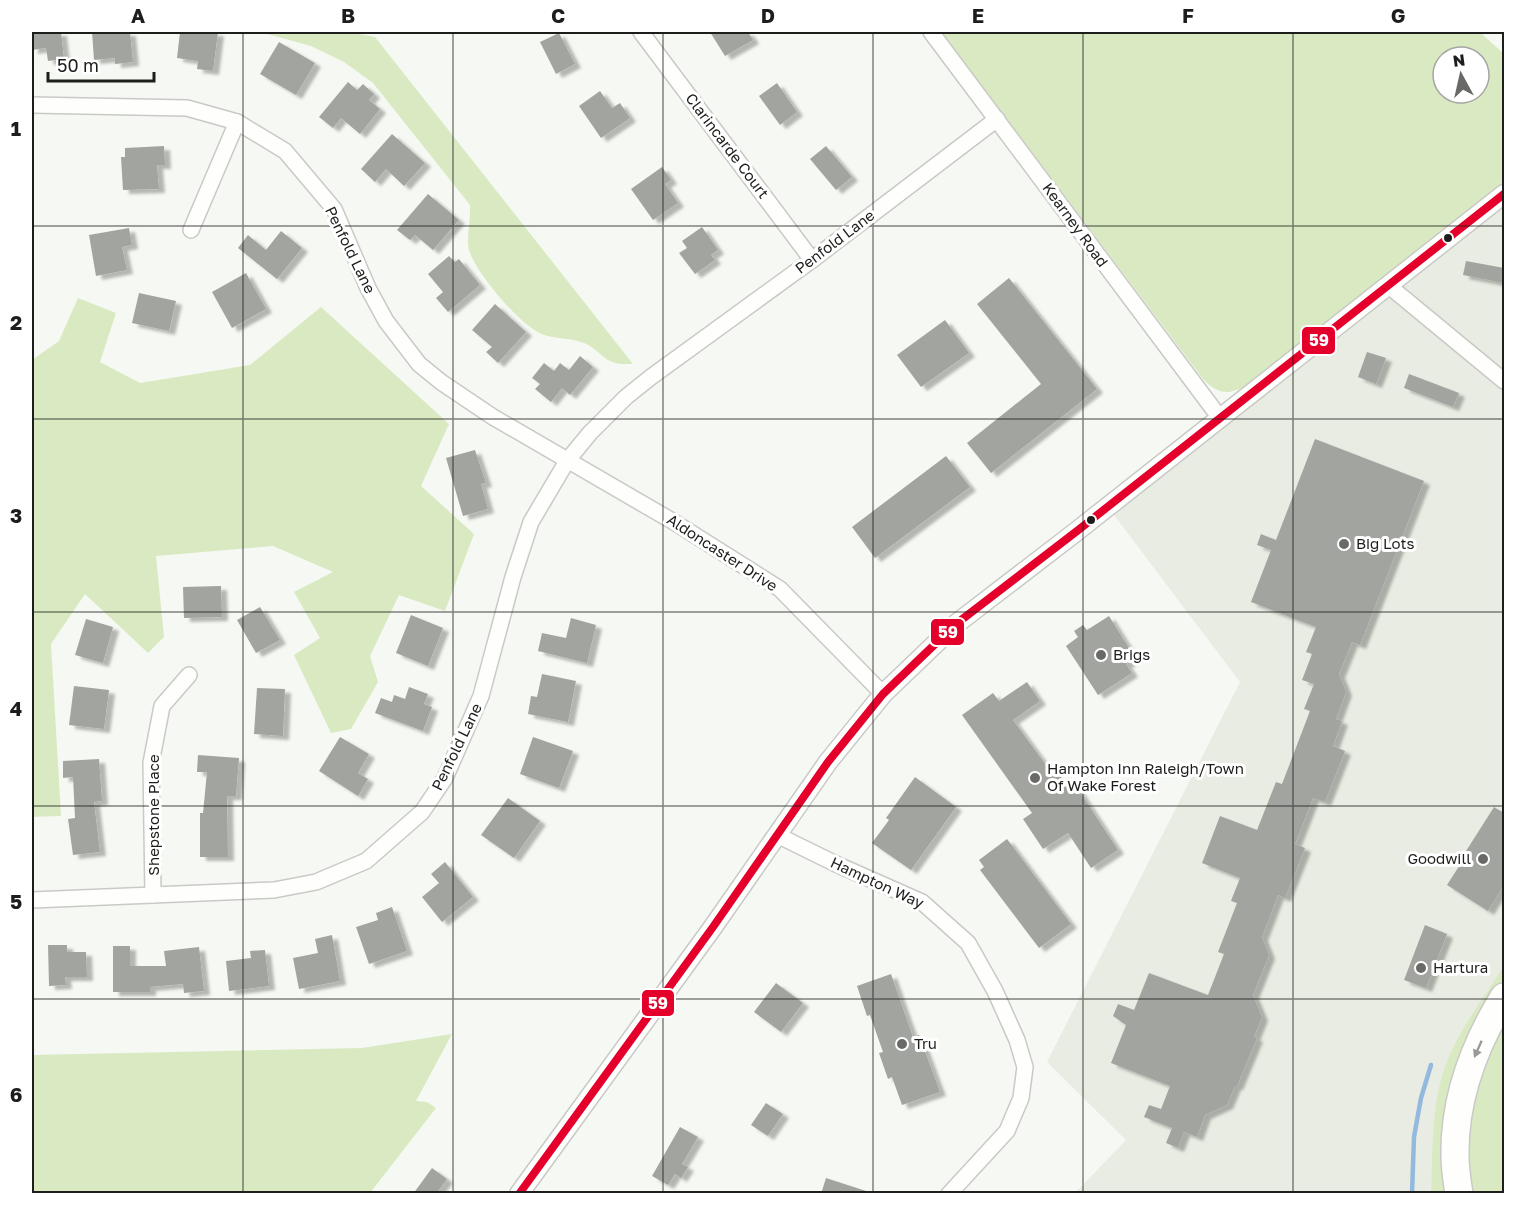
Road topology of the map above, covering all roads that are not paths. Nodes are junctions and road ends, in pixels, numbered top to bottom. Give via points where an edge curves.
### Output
1 (641, 32) edge
2 (931, 32) edge
3 (32, 105) edge
4 (997, 119) junction
5 (237, 122) junction
6 (1504, 194) edge
7 (191, 230) dead end
8 (812, 260) junction
9 (1389, 286) junction
10 (1504, 381) edge
11 (1220, 418) junction
12 (567, 461) junction
13 (189, 675) dead end
14 (883, 694) junction
15 (777, 835) junction
16 (153, 895) junction
17 (32, 900) edge
18 (1504, 997) edge
19 (519, 1194) edge
20 (949, 1194) edge
21 (1459, 1194) edge

1 - 8 street, Clarincarde Court
2 - 4 street, Kearney Road
3 - 5 street, Penfold Lane via 187,108
4 - 8 street, Penfold Lane
4 - 11 street, Kearney Road
5 - 7 street
5 - 12 street, Penfold Lane via 285,151 334,209 386,321 419,364 493,417
6 - 9 street
8 - 12 street, Penfold Lane via 626,397
9 - 10 street
9 - 11 street
11 - 14 street via 956,624
12 - 14 street, Aldoncaster Drive via 780,589
12 - 16 street, Penfold Lane via 531,522 481,696 445,778 422,812 366,861 316,882 274,890
13 - 16 street, Shepstone Place via 162,706 151,763
14 - 15 street via 828,762
15 - 19 street
15 - 20 street, Hampton Way via 922,902 968,943 995,991 1017,1040 1024,1067 1021,1098 1007,1131
16 - 17 street, Penfold Lane
18 -> 21 highway via 1466,1075 1455,1155

